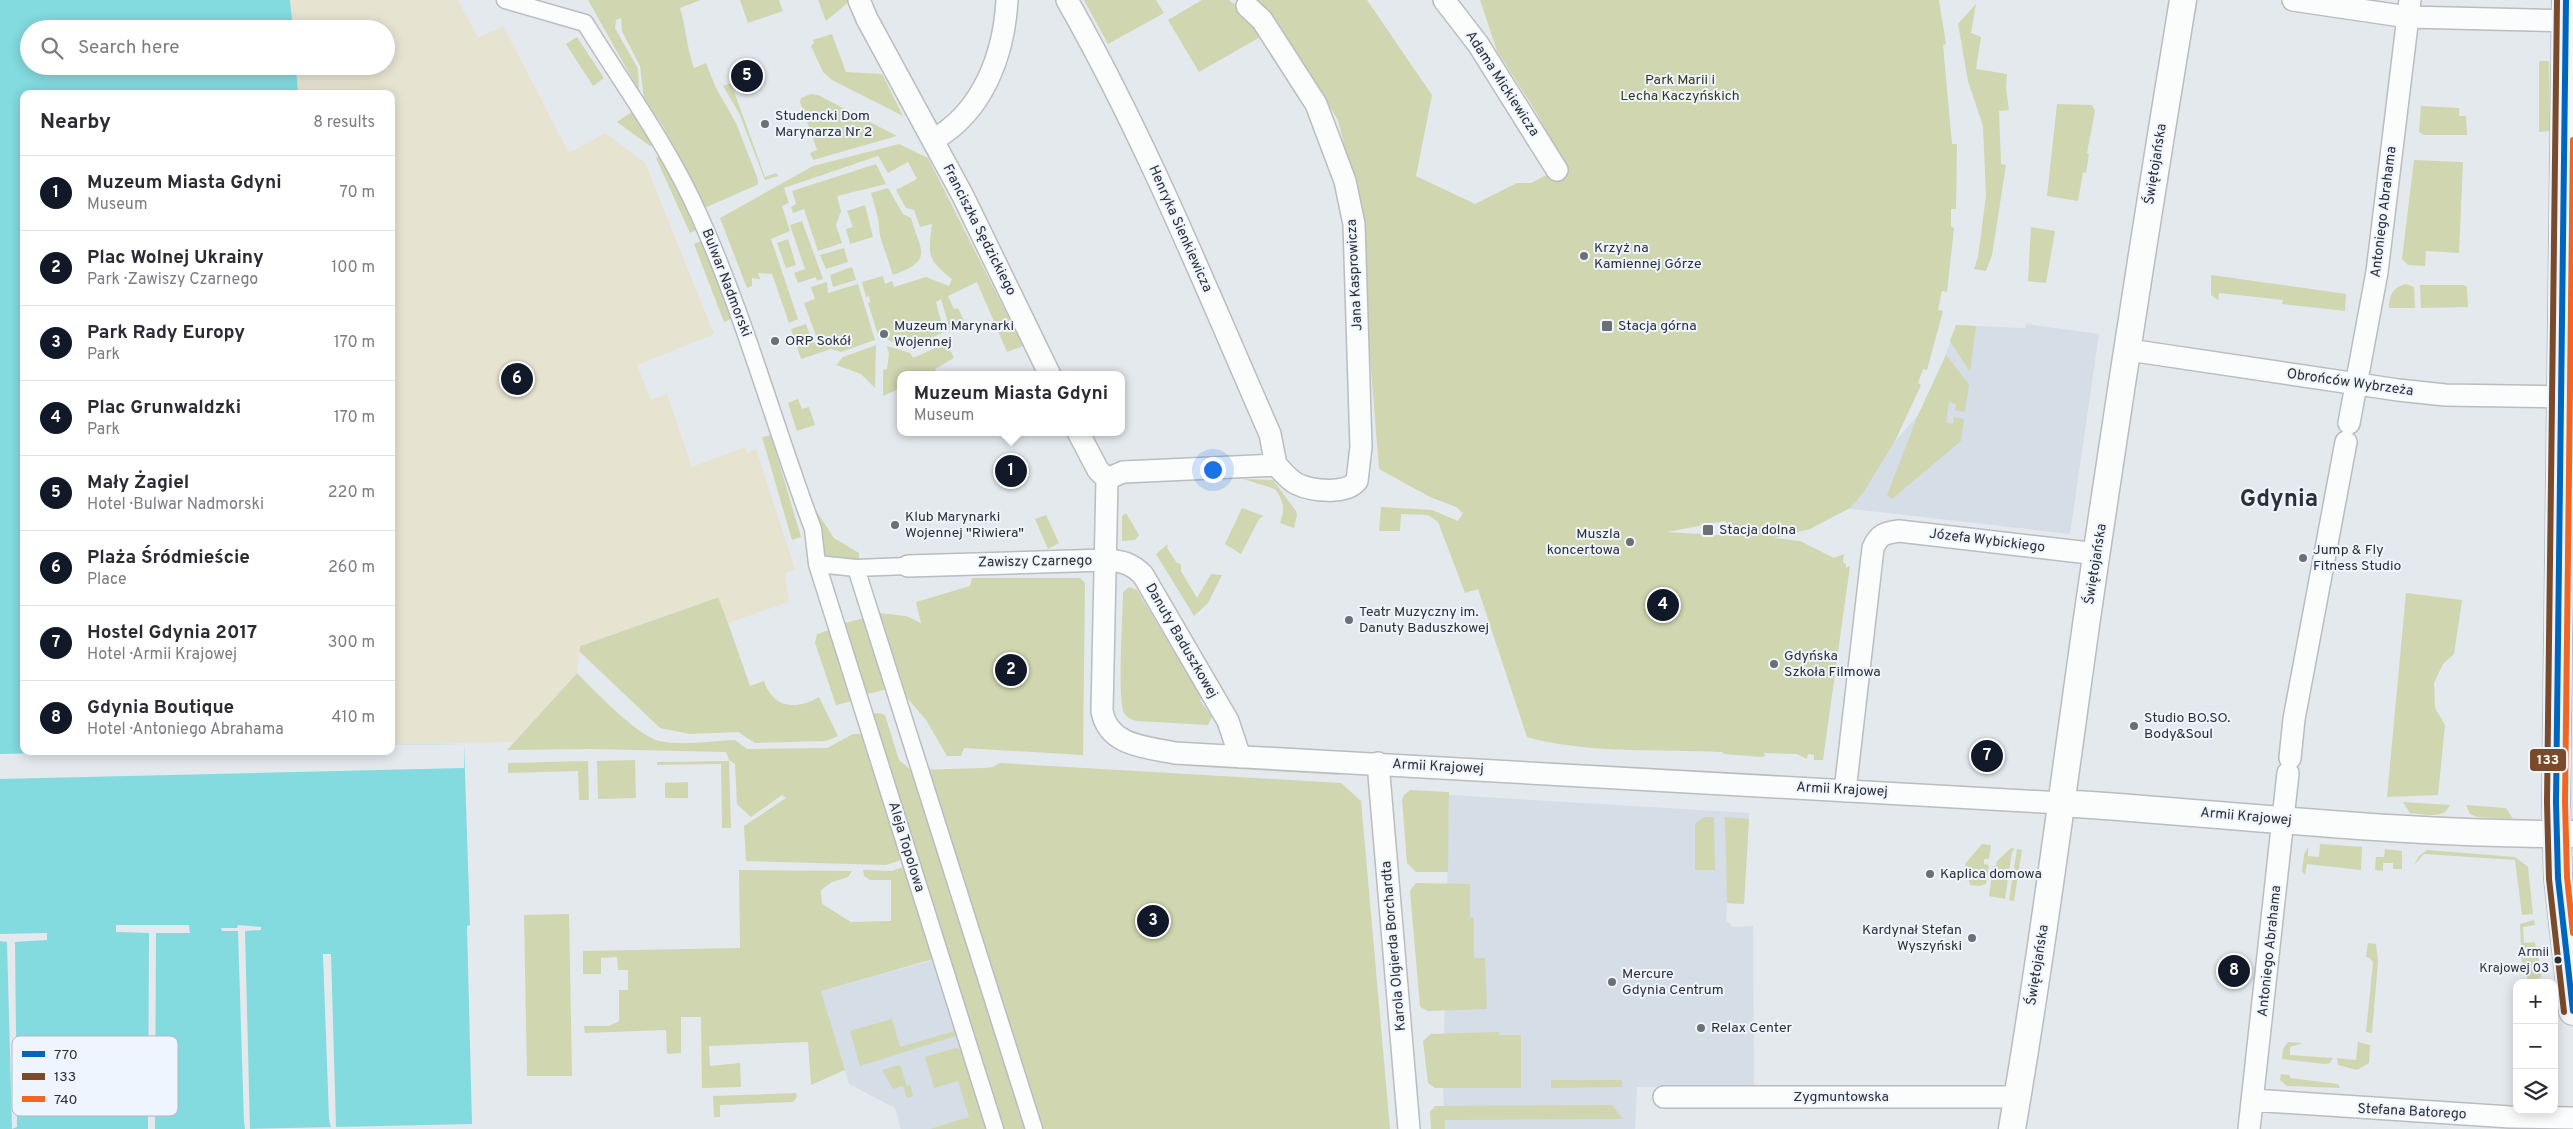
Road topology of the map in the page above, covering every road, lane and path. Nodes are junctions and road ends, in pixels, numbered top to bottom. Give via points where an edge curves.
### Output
1 (505, 0) edge
2 (859, 0) edge
3 (1007, 0) edge
4 (1067, 0) edge
5 (1444, 0) edge
6 (2183, 0) edge
7 (2293, 0) edge
8 (1247, 6) dead end
9 (2409, 9) edge
10 (2568, 14) edge
11 (933, 140) junction
12 (1557, 170) dead end
13 (2129, 350) junction
14 (1048, 371) edge
15 (2356, 384) junction
16 (2567, 397) edge
17 (1080, 436) edge
18 (1276, 465) junction
19 (1107, 478) junction
20 (2098, 554) junction
21 (1106, 560) junction
22 (817, 564) junction
23 (908, 566) joint
24 (856, 568) junction
25 (1114, 734) joint
26 (1240, 757) junction
27 (1378, 763) junction
28 (1845, 791) junction
29 (2061, 803) junction
30 (2284, 819) junction
31 (2565, 834) edge
32 (2573, 1011) edge
33 (1664, 1097) dead end
34 (2017, 1097) junction
35 (2252, 1100) junction
36 (2573, 1118) edge
37 (995, 1129) edge
38 (1034, 1129) edge
39 (1409, 1129) edge
40 (2012, 1129) edge
41 (2249, 1129) edge

1 - 22 street, Bulwar Nadmorski via 585,23 664,148 699,214 744,327 813,529
2 - 11 street, Franciszka Sędzickiego via 866,19
3 - 11 street via 999,53 992,72 968,111 950,131
4 - 18 street, Henryka Sienkiewicza via 1146,151 1270,434
5 - 12 street, Adama Mickiewicza via 1478,44
6 - 13 street, Świętojańska
7 - 9 street
8 - 18 street, Jana Kasprowicza via 1262,20 1316,104 1345,181 1354,224 1361,447 1357,480 1341,490 1306,486 1297,484
9 - 10 street
9 - 15 street, Antoniego Abrahama via 2378,272
10 - 16 main road
11 - 14 street, Franciszka Sędzickiego
13 - 15 street, Obrońców Wybrzeża
13 - 20 street, Świętojańska
15 - 16 street, Obrońców Wybrzeża via 2445,395
15 - 30 street, Antoniego Abrahama via 2294,719
16 - 31 main road
17 - 19 street via 1098,470
18 - 19 street via 1123,472
19 - 21 street
20 - 28 street, Józefa Wybickiego via 1899,531 1884,533 1877,538
20 - 29 street, Świętojańska
21 - 23 street, Zawiszy Czarnego
21 - 25 street, Zawiszy Czarnego via 1102,711
21 - 26 street, Danuty Baduszkowej via 1131,564 1143,575 1228,721
22 - 24 street, Zawiszy Czarnego
22 - 37 street, Aleja Topolowa
23 - 24 street, Zawiszy Czarnego
24 - 38 street
25 - 26 street, Armii Krajowej via 1129,743 1175,753
26 - 27 street, Armii Krajowej
27 - 28 street, Armii Krajowej
27 - 39 street, Karola Olgierda Borchardta
28 - 29 street, Armii Krajowej
29 - 30 street, Armii Krajowej
29 - 34 street, Świętojańska
30 - 31 street, Armii Krajowej
30 - 35 street, Antoniego Abrahama
31 - 32 main road via 2558,878
33 - 34 street, Zygmuntowska
34 - 40 street, Świętojańska
35 - 36 street, Stefana Batorego
35 - 41 street, Antoniego Abrahama

